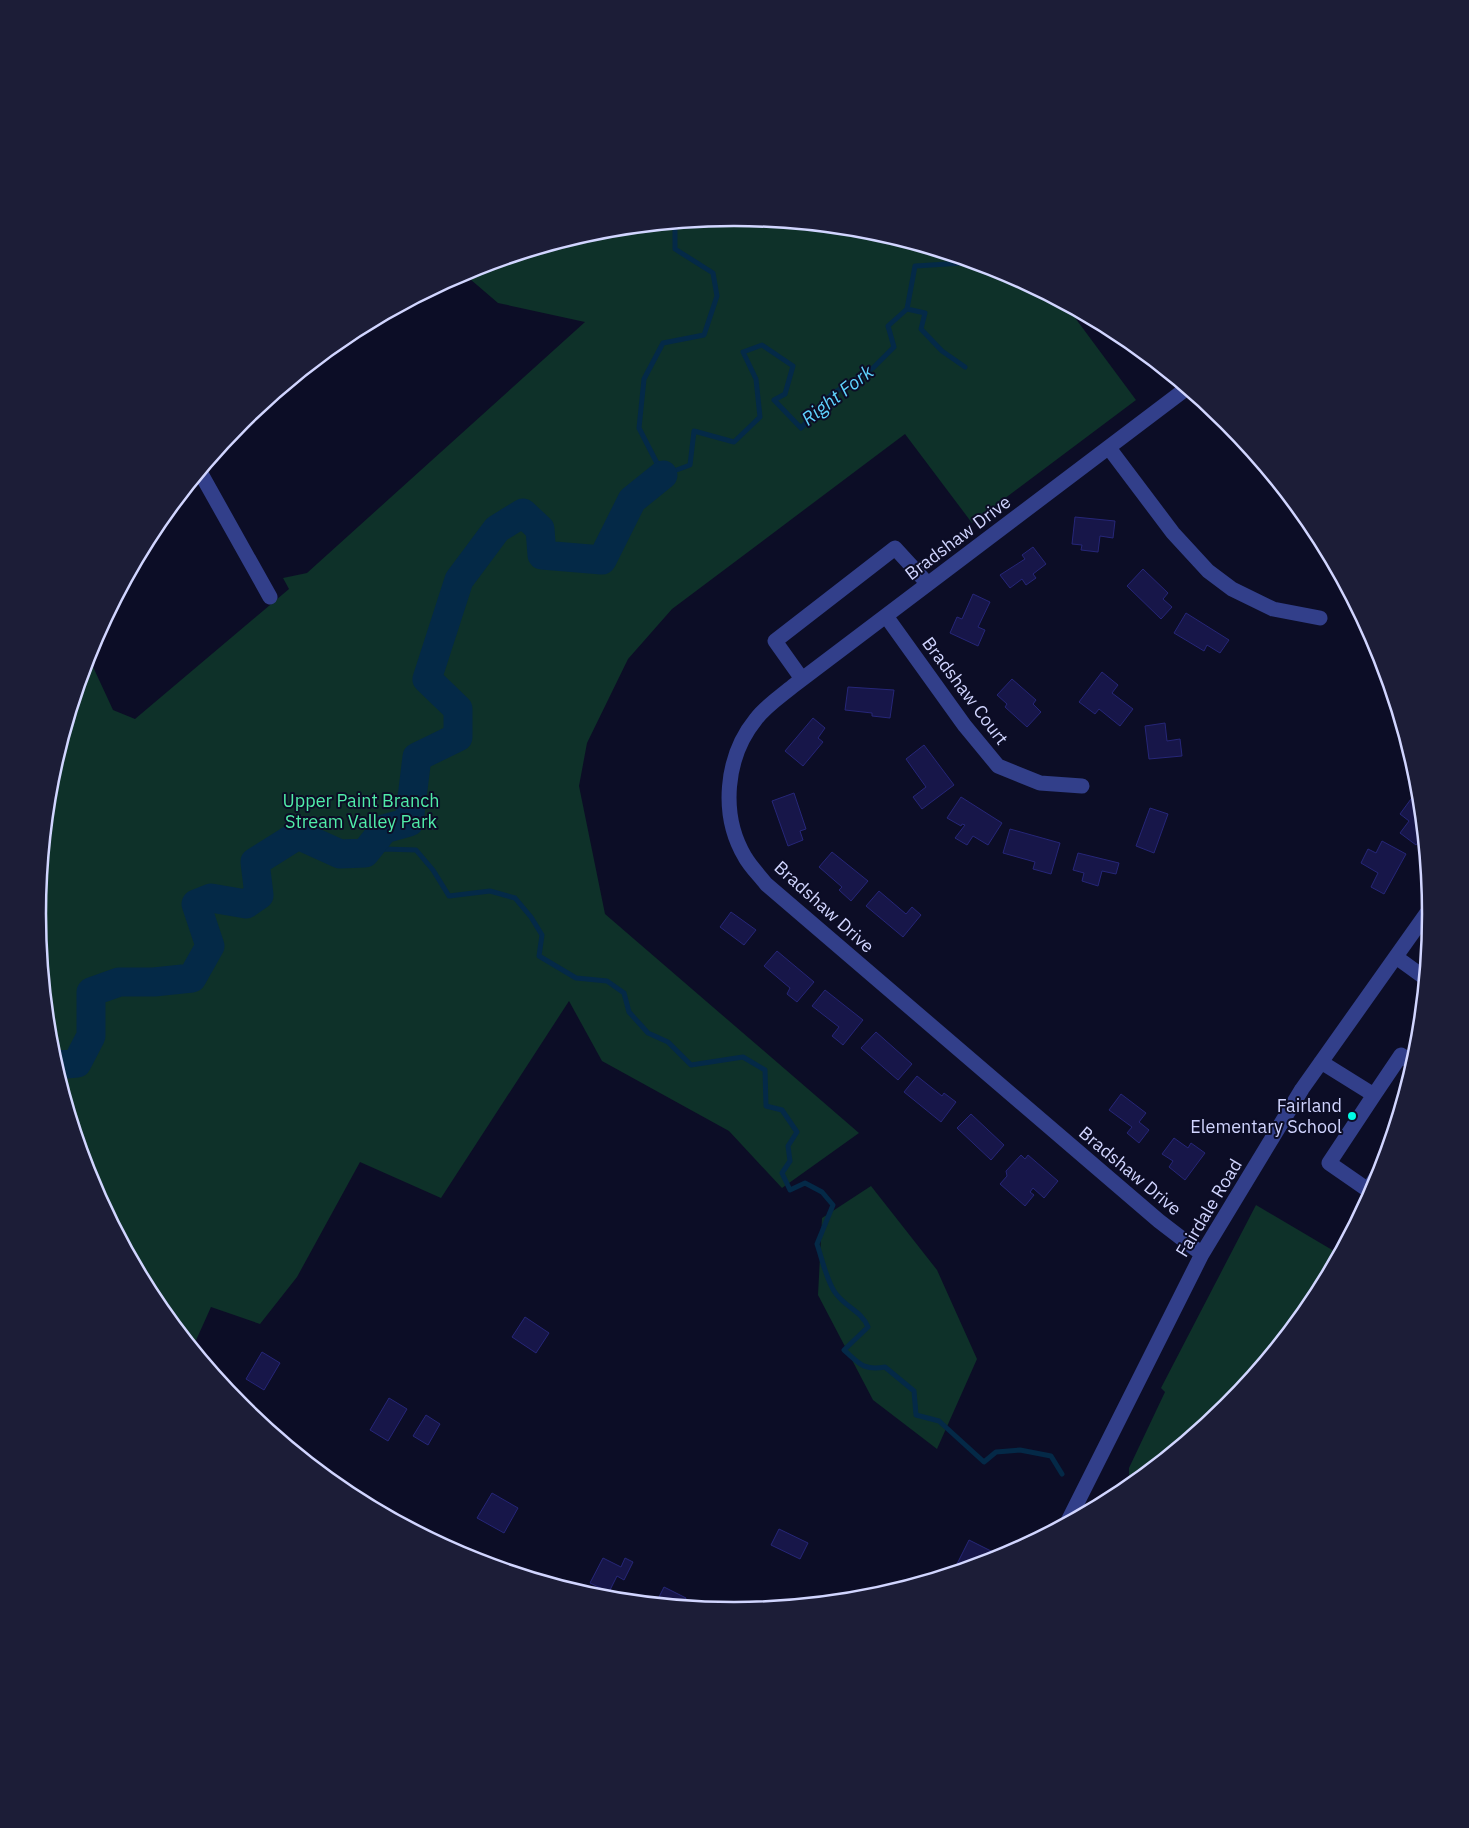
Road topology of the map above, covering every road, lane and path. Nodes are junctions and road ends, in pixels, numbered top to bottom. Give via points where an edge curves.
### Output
1 (1182, 392) edge
2 (1110, 448) junction
3 (203, 477) edge
4 (928, 584) junction
5 (270, 597) dead end
6 (886, 616) junction
7 (1320, 618) dead end
8 (802, 679) junction
9 (1082, 786) dead end
10 (1423, 919) edge
11 (1396, 957) junction
12 (1420, 974) edge
13 (1407, 1060) edge
14 (1321, 1062) junction
15 (1374, 1095) junction
16 (1365, 1188) edge
17 (1202, 1254) junction
18 (1072, 1514) edge

1 - 2 street, Bradshaw Drive
2 - 4 street, Bradshaw Drive
2 - 7 street via 1173,533 1208,572 1232,589 1273,609
3 - 5 street
4 - 6 street, Bradshaw Drive
4 - 8 street via 895,548 775,641
6 - 8 street, Bradshaw Drive
6 - 9 street, Bradshaw Court via 965,726 998,766 1040,783
8 - 17 street, Bradshaw Drive via 756,718 740,745 728,787 730,818 744,856 766,884 1159,1221
10 - 11 street, Fairdale Road
11 - 12 street
11 - 14 street, Fairdale Road
13 - 15 street via 1400,1055
14 - 15 street
14 - 17 street, Fairdale Road
15 - 16 street via 1329,1163
17 - 18 street, Fairdale Road

